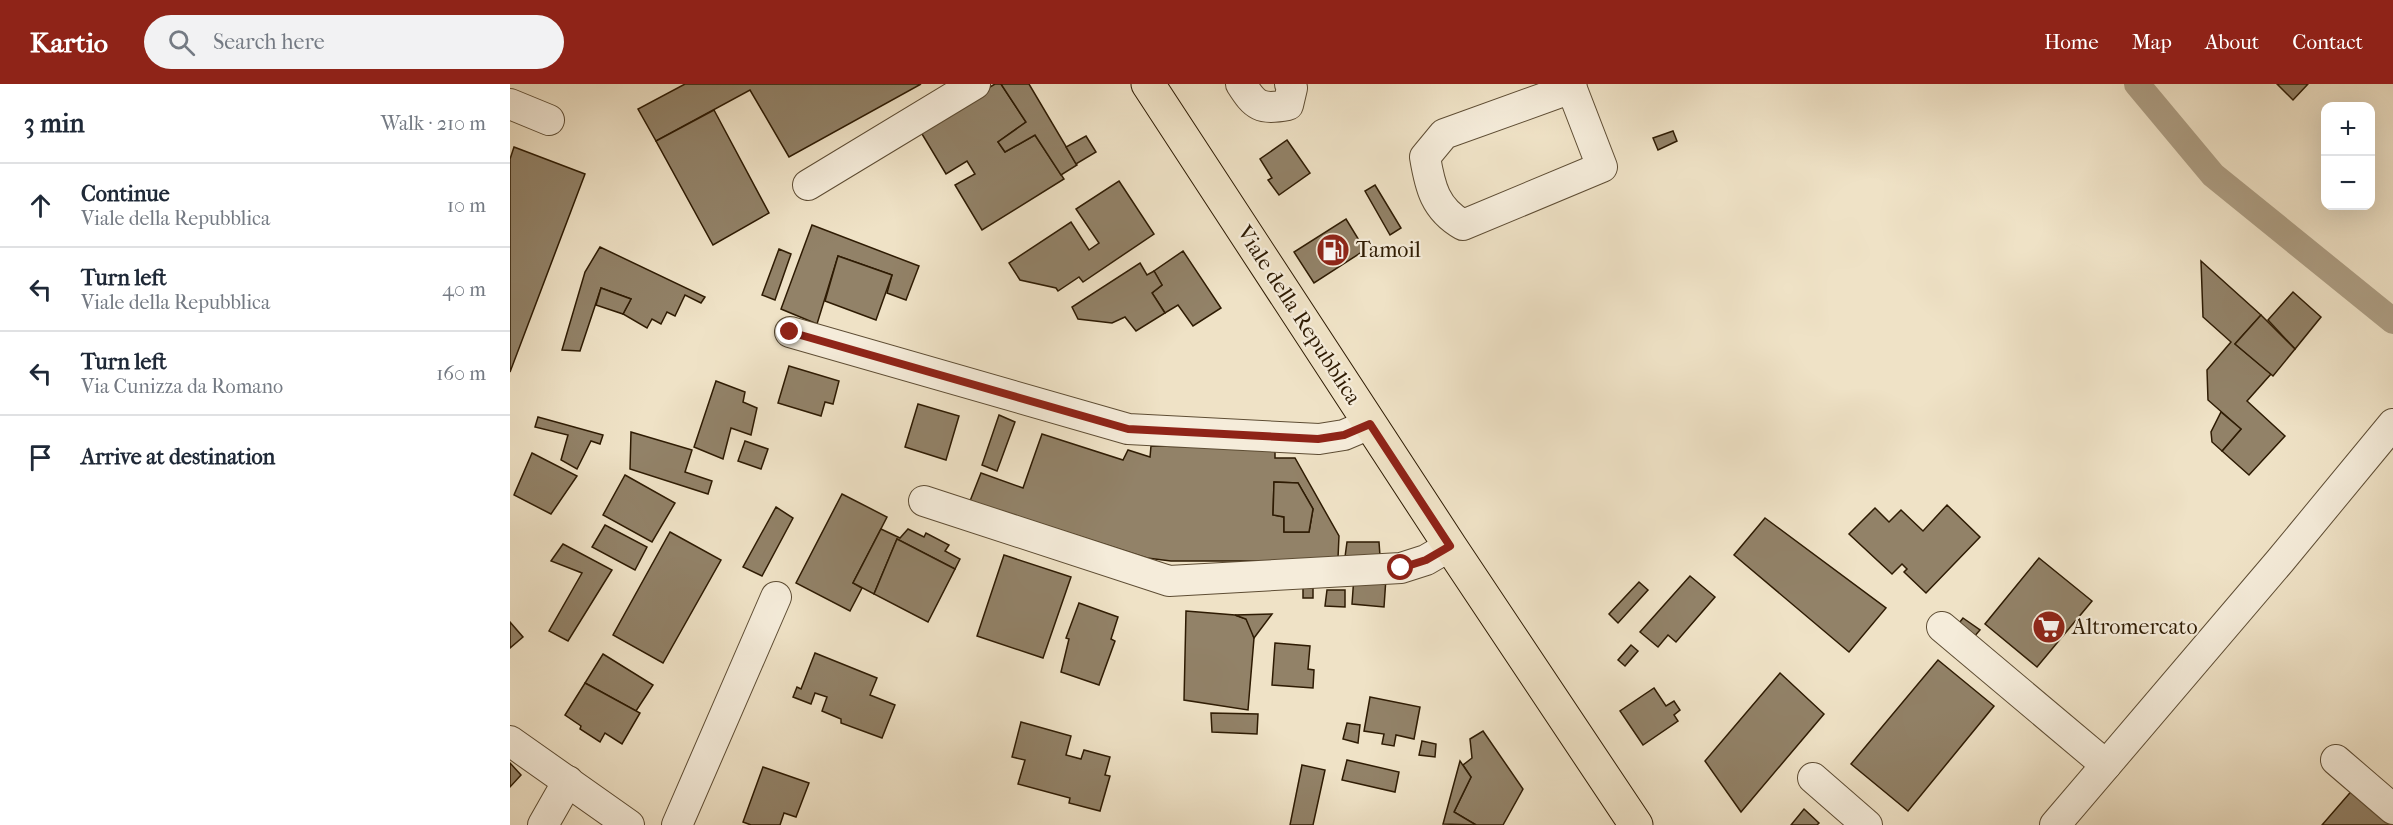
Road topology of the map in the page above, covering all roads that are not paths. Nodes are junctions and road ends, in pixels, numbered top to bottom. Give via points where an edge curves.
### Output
1 (975, 84) edge
2 (1148, 84) edge
3 (1241, 84) edge
4 (1290, 84) edge
5 (1571, 86) edge
6 (510, 104) edge
7 (549, 120) dead end
8 (808, 185) dead end
9 (790, 332) dead end
10 (1370, 424) junction
11 (2393, 424) edge
12 (924, 501) dead end
13 (1450, 546) junction
14 (776, 597) dead end
15 (1942, 627) dead end
16 (510, 741) edge
17 (2336, 760) dead end
18 (2106, 765) junction
19 (1813, 778) dead end
20 (568, 781) junction
21 (2393, 809) edge
22 (543, 825) edge
23 (629, 825) edge
24 (677, 825) edge
25 (1636, 825) edge
26 (1867, 825) edge
27 (2055, 825) edge

1 - 8 street
2 - 10 main road, Viale della Repubblica
3 - 4 street via 1254,103 1270,108 1287,105
5 - 5 street via 1602,167 1463,225 1448,216 1431,188 1425,157 1444,134
6 - 7 street
9 - 10 street via 1128,429 1318,439 1344,435
10 - 13 main road, Viale della Repubblica
11 - 18 street
12 - 13 street via 1169,581 1401,568
13 - 25 main road, Viale della Repubblica
14 - 24 street
15 - 18 street
16 - 20 street
17 - 21 street
18 - 27 street
19 - 26 street
20 - 22 street
20 - 23 street

